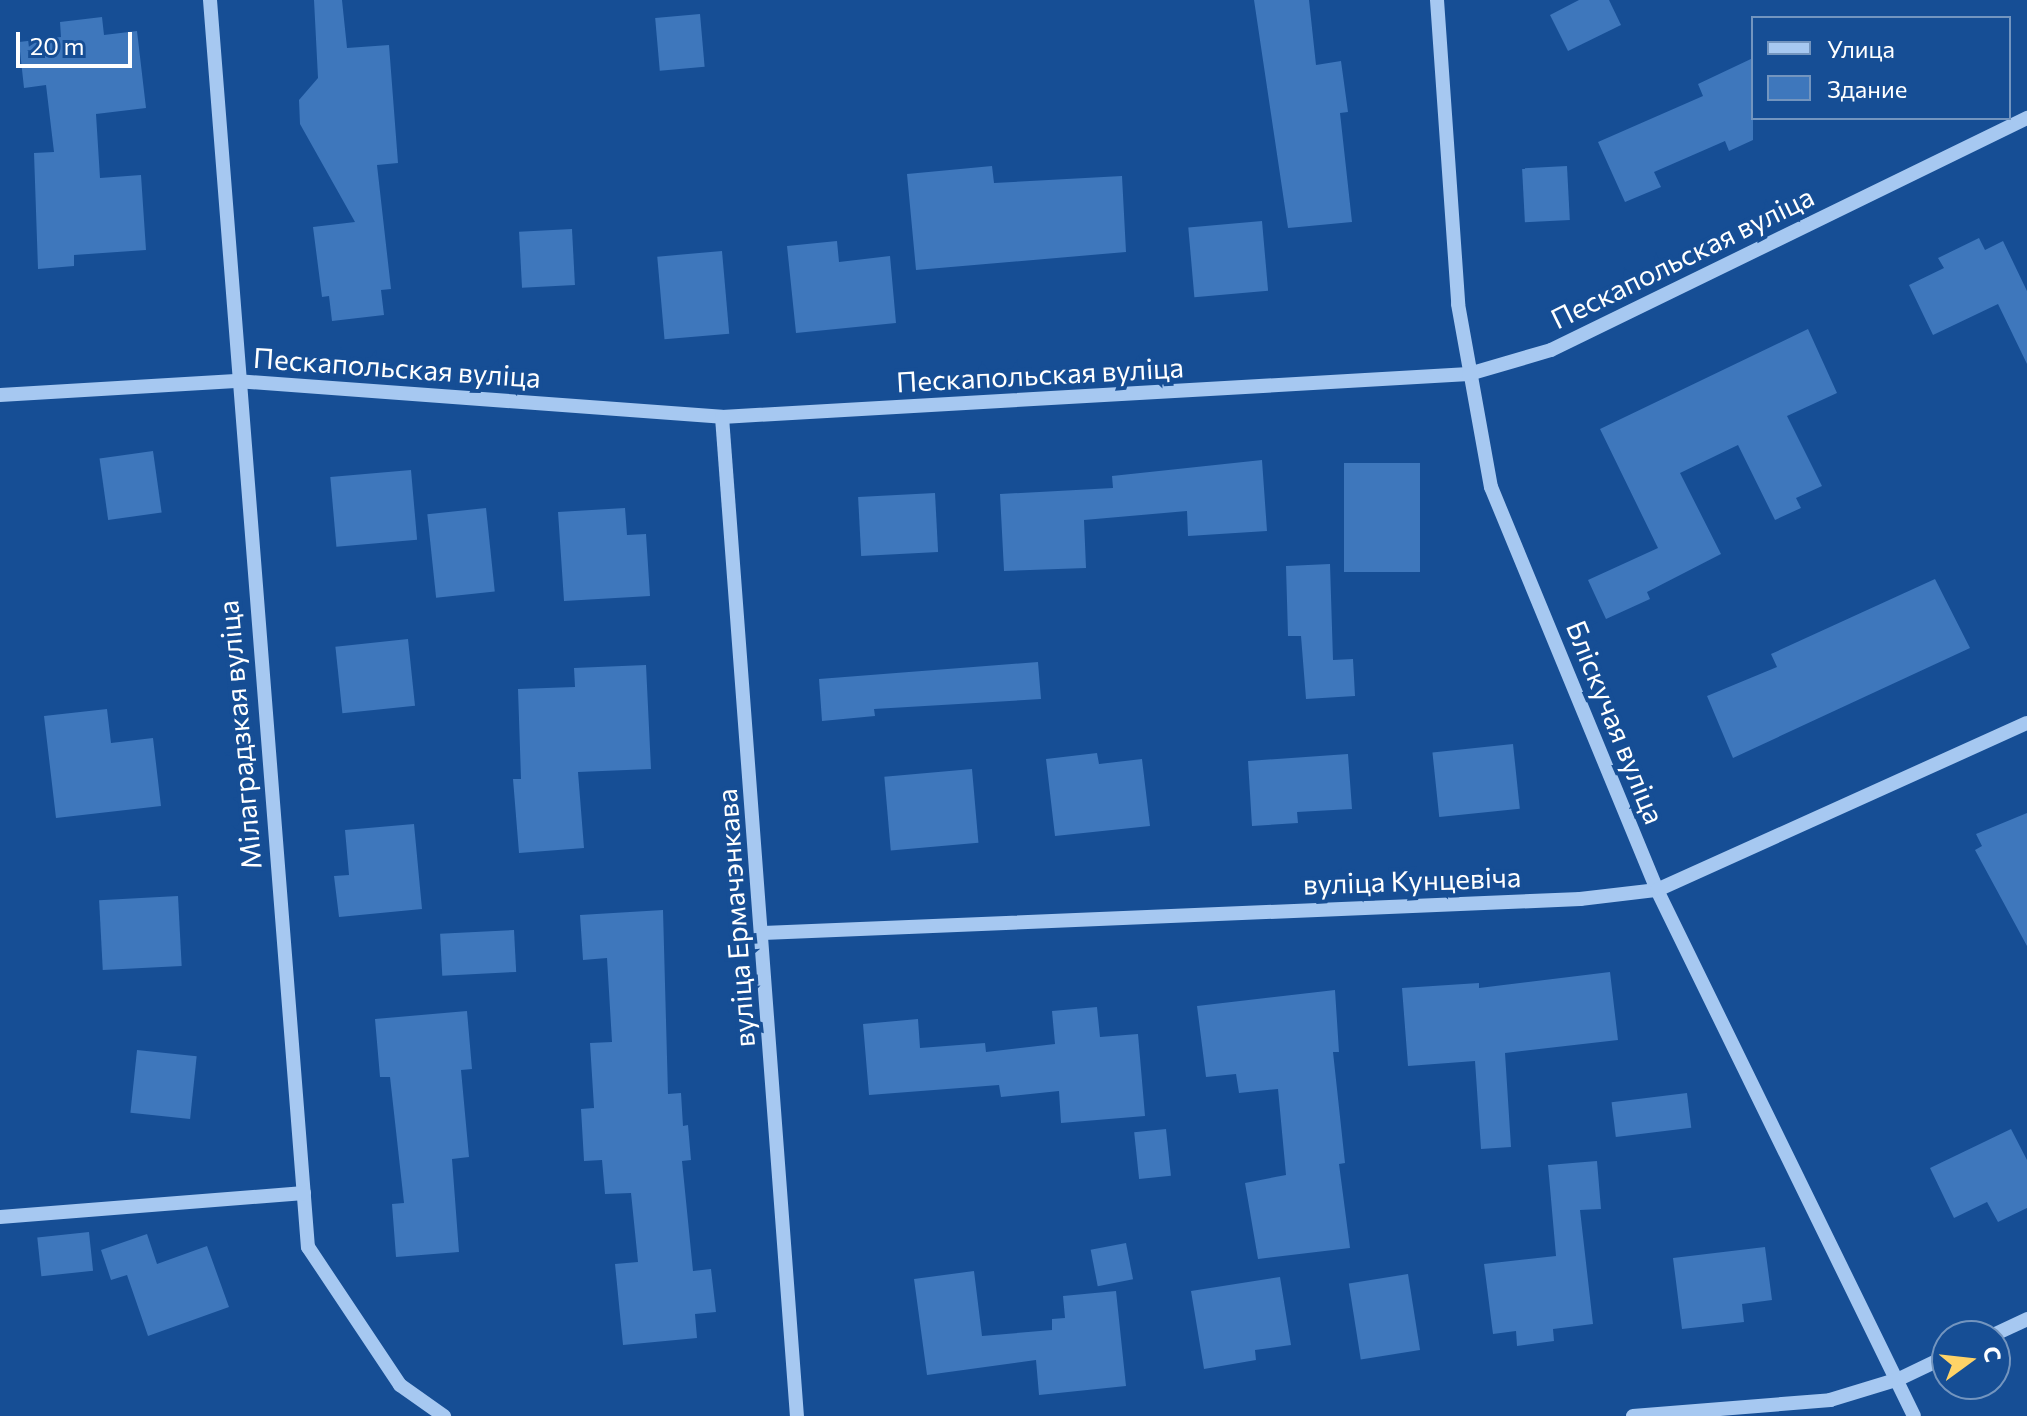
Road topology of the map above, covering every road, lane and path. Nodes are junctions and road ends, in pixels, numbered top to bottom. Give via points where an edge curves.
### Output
1 (210, 0) edge
2 (1437, 0) edge
3 (2027, 118) edge
4 (1469, 374) junction
5 (236, 381) junction
6 (0, 395) edge
7 (722, 417) junction
8 (2027, 723) edge
9 (1657, 890) junction
10 (763, 933) junction
11 (304, 1193) junction
12 (0, 1217) edge
13 (1931, 1364) edge
14 (1899, 1379) junction
15 (444, 1416) edge
16 (797, 1416) edge
17 (1633, 1416) edge
18 (1914, 1416) edge

1 - 5 street, Мілаградзкая вуліца
2 - 4 street, Бліскучая вуліца via 1458,304
3 - 4 street, Пескапольская вуліца via 1551,350
4 - 7 street, Пескапольская вуліца
4 - 9 street, Бліскучая вуліца via 1491,487
5 - 6 street, Пескапольская вуліца
5 - 7 street, Пескапольская вуліца
5 - 11 street, Мілаградзкая вуліца
7 - 10 street, вуліца Ермачэнкава
8 - 9 street, вуліца Кунцевіча
9 - 10 street, вуліца Кунцевіча via 1580,899
9 - 14 street, Бліскучая вуліца
10 - 16 street, вуліца Ермачэнкава
11 - 12 street
11 - 15 street, Мілаградзкая вуліца via 308,1247 400,1385
13 - 14 street
14 - 17 street via 1830,1400
14 - 18 street, Бліскучая вуліца

